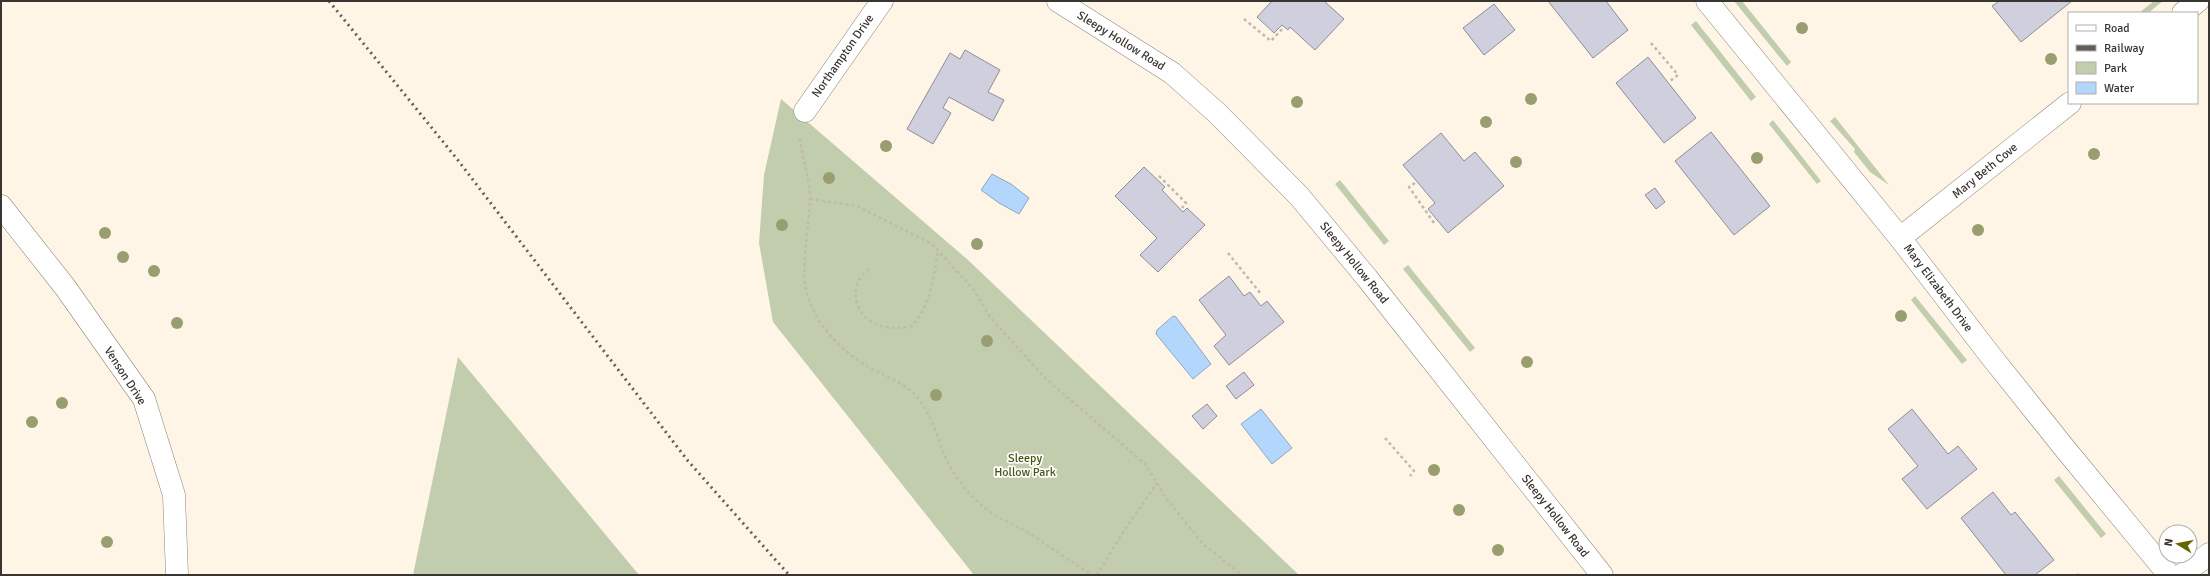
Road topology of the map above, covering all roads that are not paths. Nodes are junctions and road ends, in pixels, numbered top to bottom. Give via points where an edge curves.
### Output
1 (882, 1) edge
2 (1058, 1) edge
3 (1707, 1) edge
4 (2198, 1) edge
5 (2184, 12) edge
6 (2069, 104) edge
7 (805, 110) road end
8 (1, 206) edge
9 (1900, 238) junction
10 (2209, 554) edge
11 (177, 575) edge
12 (1602, 575) edge
13 (2169, 575) edge
14 (2182, 575) edge

1 - 7 street, Northampton Drive
2 - 12 street, Sleepy Hollow Road via 1172,73 1217,113 1299,196
3 - 9 street, Mary Elizabeth Drive
4 - 5 street
6 - 9 street, Mary Beth Cove
8 - 11 street, Venson Drive via 65,287 144,400 174,495
9 - 13 street, Mary Elizabeth Drive via 1990,355
10 - 14 street

